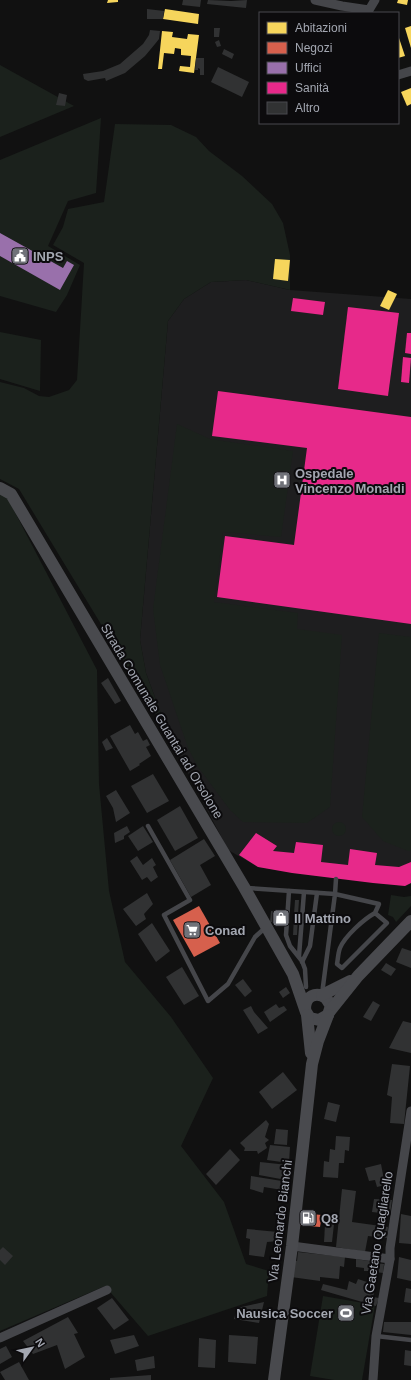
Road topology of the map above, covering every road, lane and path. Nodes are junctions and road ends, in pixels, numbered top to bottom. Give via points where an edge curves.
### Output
1 (316, 0) edge
2 (375, 0) edge
3 (411, 71) edge
4 (399, 75) edge
5 (0, 488) edge
6 (148, 826) dead end
7 (336, 879) dead end
8 (244, 887) junction
9 (289, 891) junction
10 (304, 892) junction
11 (316, 893) junction
12 (335, 894) junction
13 (376, 913) junction
14 (411, 921) edge
15 (266, 927) junction
16 (299, 956) junction
17 (302, 962) junction
18 (293, 974) junction
19 (358, 976) junction
20 (306, 987) junction
21 (320, 995) junction
22 (306, 1012) junction
23 (329, 1013) junction
24 (312, 1064) junction
25 (411, 1110) edge
26 (292, 1246) junction
27 (390, 1259) junction
28 (107, 1290) dead end
29 (376, 1336) junction
30 (0, 1338) edge
31 (411, 1340) edge
32 (274, 1380) edge
33 (373, 1380) edge

1 - 2 street via 368,10
3 - 4 street
5 - 8 street, Strada Comunale Guantai ad Orsolone via 11,494
6 - 15 lane via 190,900 164,915 208,1001 228,984 256,937
7 - 12 lane
8 - 9 lane
8 - 15 street, Strada Comunale Guantai ad Orsolone
9 - 10 lane
9 - 16 lane via 286,935 290,946
10 - 11 lane
10 - 16 lane
11 - 12 lane
11 - 17 lane via 310,946
12 - 13 lane via 379,904
12 - 21 lane
13 - 13 lane via 367,918 344,941 337,964 342,968 387,923
14 - 19 street
15 - 18 street, Strada Comunale Guantai ad Orsolone
16 - 17 lane
17 - 20 lane
18 - 20 street, Strada Comunale Guantai ad Orsolone
18 - 22 street, Strada Comunale Guantai ad Orsolone
19 - 21 street
19 - 23 street, Via Leonardo Bianchi
20 - 21 street, Strada Comunale Guantai ad Orsolone
21 - 22 street via 308,999 305,1003
21 - 23 street via 331,1006
22 - 23 street via 310,1018 317,1020 324,1019
22 - 24 street, Via Leonardo Bianchi
23 - 24 street, Via Leonardo Bianchi
24 - 26 street, Via Leonardo Bianchi
25 - 27 street, Via Gaetano Quagliarello
26 - 27 street
26 - 32 street, Via Leonardo Bianchi
27 - 29 street, Via Gaetano Quagliarello
28 - 30 street
29 - 31 lane
29 - 33 street, Via Gaetano Quagliarello

